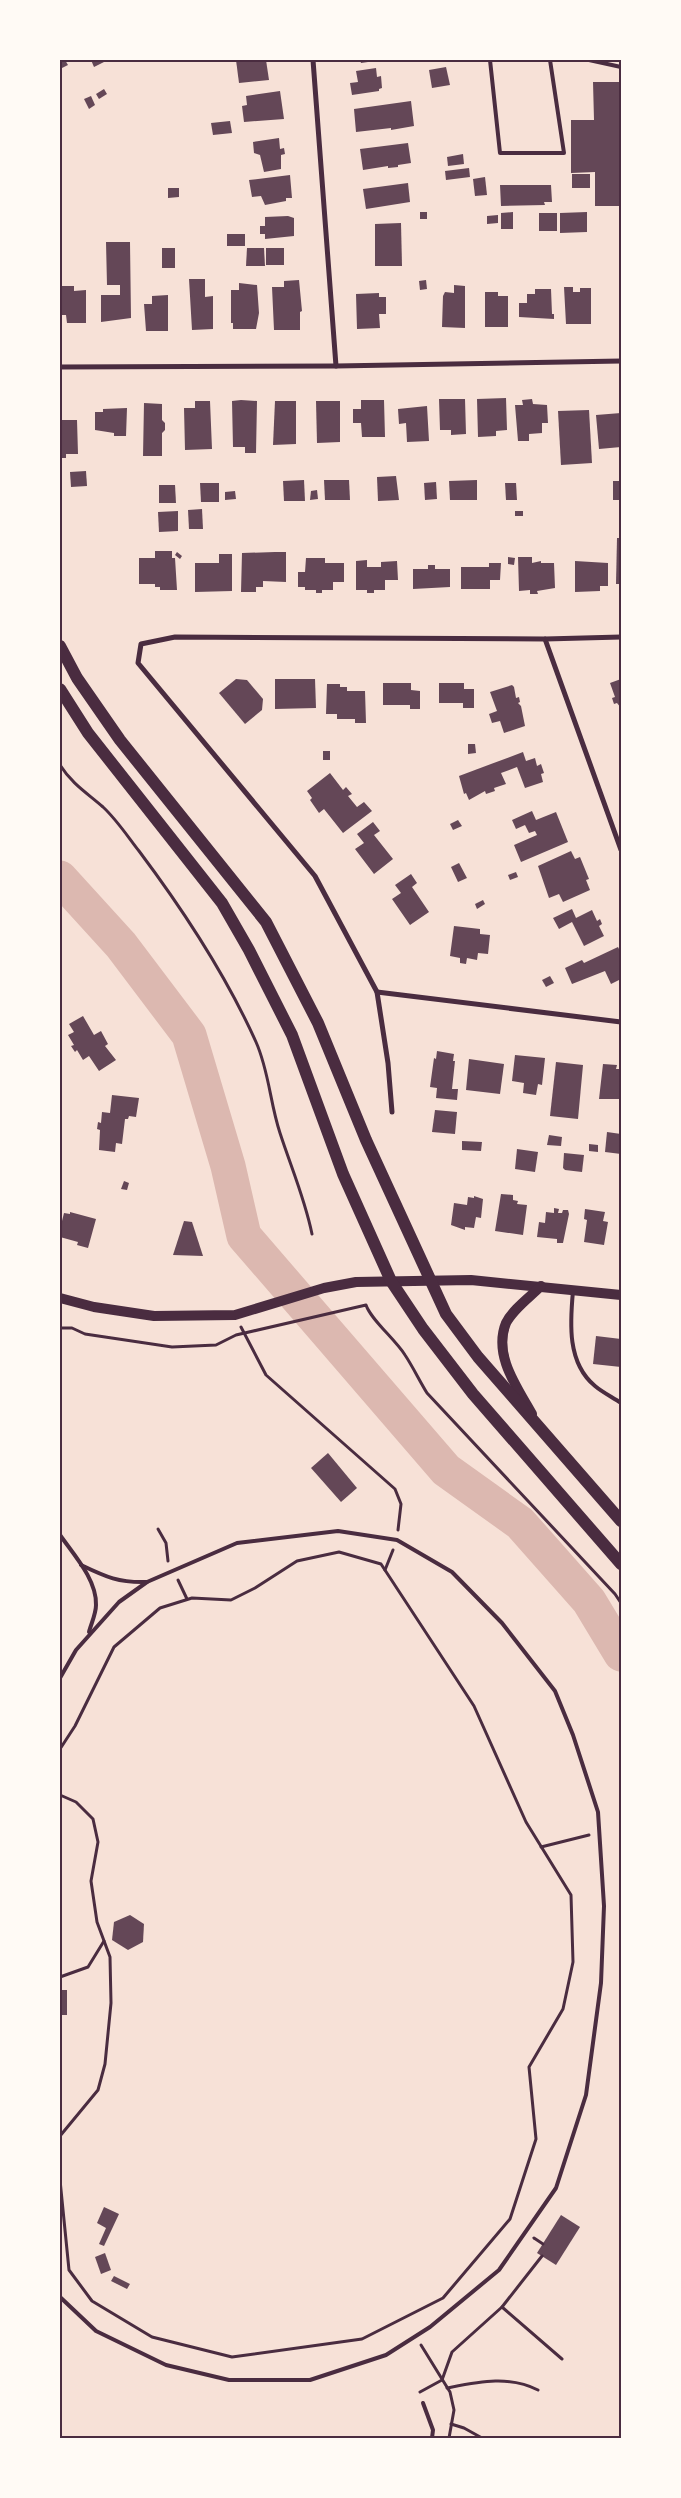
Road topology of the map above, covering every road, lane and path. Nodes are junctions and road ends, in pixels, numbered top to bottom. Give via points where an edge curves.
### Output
1 (313, 60) edge
2 (490, 60) edge
3 (550, 60) edge
4 (589, 60) edge
5 (621, 67) edge
6 (621, 361) edge
7 (336, 366) junction
8 (60, 367) edge
9 (621, 637) edge
10 (545, 639) junction
11 (60, 646) edge
12 (60, 689) edge
13 (60, 765) edge
14 (621, 850) edge
15 (378, 992) junction
16 (621, 1022) edge
17 (392, 1112) dead end
18 (312, 1234) dead end
19 (391, 1281) junction
20 (429, 1281) junction
21 (541, 1286) junction
22 (574, 1289) junction
23 (621, 1294) edge
24 (60, 1298) edge
25 (235, 1315) junction
26 (60, 1328) edge
27 (245, 1333) junction
28 (621, 1402) edge
29 (537, 1423) junction
30 (621, 1521) edge
31 (60, 1535) edge
32 (397, 1540) junction
33 (621, 1564) edge
34 (81, 1565) junction
35 (385, 1570) junction
36 (147, 1582) junction
37 (621, 1603) edge
38 (89, 1634) junction
39 (60, 1678) edge
40 (60, 1749) edge
41 (60, 1795) edge
42 (599, 1833) junction
43 (541, 1847) junction
44 (104, 1941) junction
45 (60, 1977) edge
46 (60, 2136) edge
47 (60, 2180) edge
48 (542, 2256) dead end
49 (60, 2297) edge
50 (502, 2307) junction
51 (405, 2318) junction
52 (415, 2336) junction
53 (562, 2359) dead end
54 (442, 2380) junction
55 (447, 2388) junction
56 (538, 2390) dead end
57 (418, 2393) dead end
58 (423, 2403) dead end
59 (451, 2424) junction
60 (432, 2438) edge
61 (448, 2438) edge
62 (482, 2438) edge

1 - 7 street
2 - 3 lane via 500,153 564,153
4 - 5 lane
6 - 7 street
7 - 8 street
9 - 10 street
10 - 14 street
10 - 15 street via 175,637 142,644 138,663 316,876
11 - 20 main road via 77,678 120,740 266,922 318,1023
12 - 19 main road via 88,733 222,903 249,950 292,1034 343,1174
13 - 18 path via 75,786 104,808 138,850 190,921 230,990 265,1068 279,1132 306,1202
15 - 16 street
15 - 17 street
19 - 20 main road
19 - 25 main road via 356,1282 324,1288
19 - 33 main road via 423,1329 474,1394
20 - 21 main road via 472,1280
20 - 29 main road via 446,1314 473,1350
21 - 22 main road
21 - 29 main road via 507,1322 501,1343 507,1368
22 - 23 main road
22 - 28 lane via 570,1322 575,1358 582,1373 595,1386
24 - 25 main road via 154,1316
25 - 27 path
26 - 27 path via 172,1347 216,1346
27 - 32 path via 266,1375 395,1489 401,1504
27 - 37 path via 365,1305 405,1355 426,1393
29 - 30 main road
31 - 34 lane
32 - 35 path
32 - 36 lane via 338,1531 237,1543
32 - 42 lane via 452,1572 502,1622 555,1691 598,1812
34 - 36 lane via 112,1580
34 - 38 lane via 92,1585 96,1605
35 - 40 path via 381,1564 339,1552 298,1562 231,1600 192,1598 160,1608 114,1647
35 - 43 path via 474,1706 526,1822
36 - 38 lane via 119,1602
38 - 39 lane
41 - 44 path via 76,1802 94,1819 98,1842 90,1881
42 - 43 path
42 - 52 lane via 604,1906 601,1983 586,2095 556,2188 498,2270
43 - 51 path via 570,1895 573,1962 563,2010 529,2067 536,2139 510,2219 443,2298
44 - 45 path via 88,1966
44 - 46 path via 110,1957 105,2064 98,2090
47 - 51 path via 69,2270 92,2301 152,2337 232,2357 362,2340
48 - 50 path
49 - 52 lane via 96,2331 166,2365 229,2380 310,2380 386,2355
50 - 53 path
50 - 54 path via 452,2352
51 - 52 path
52 - 54 path
54 - 55 path
54 - 57 path
55 - 56 path via 492,2380 526,2384
55 - 59 path via 454,2410
58 - 60 lane via 433,2430
59 - 61 path
59 - 62 path

